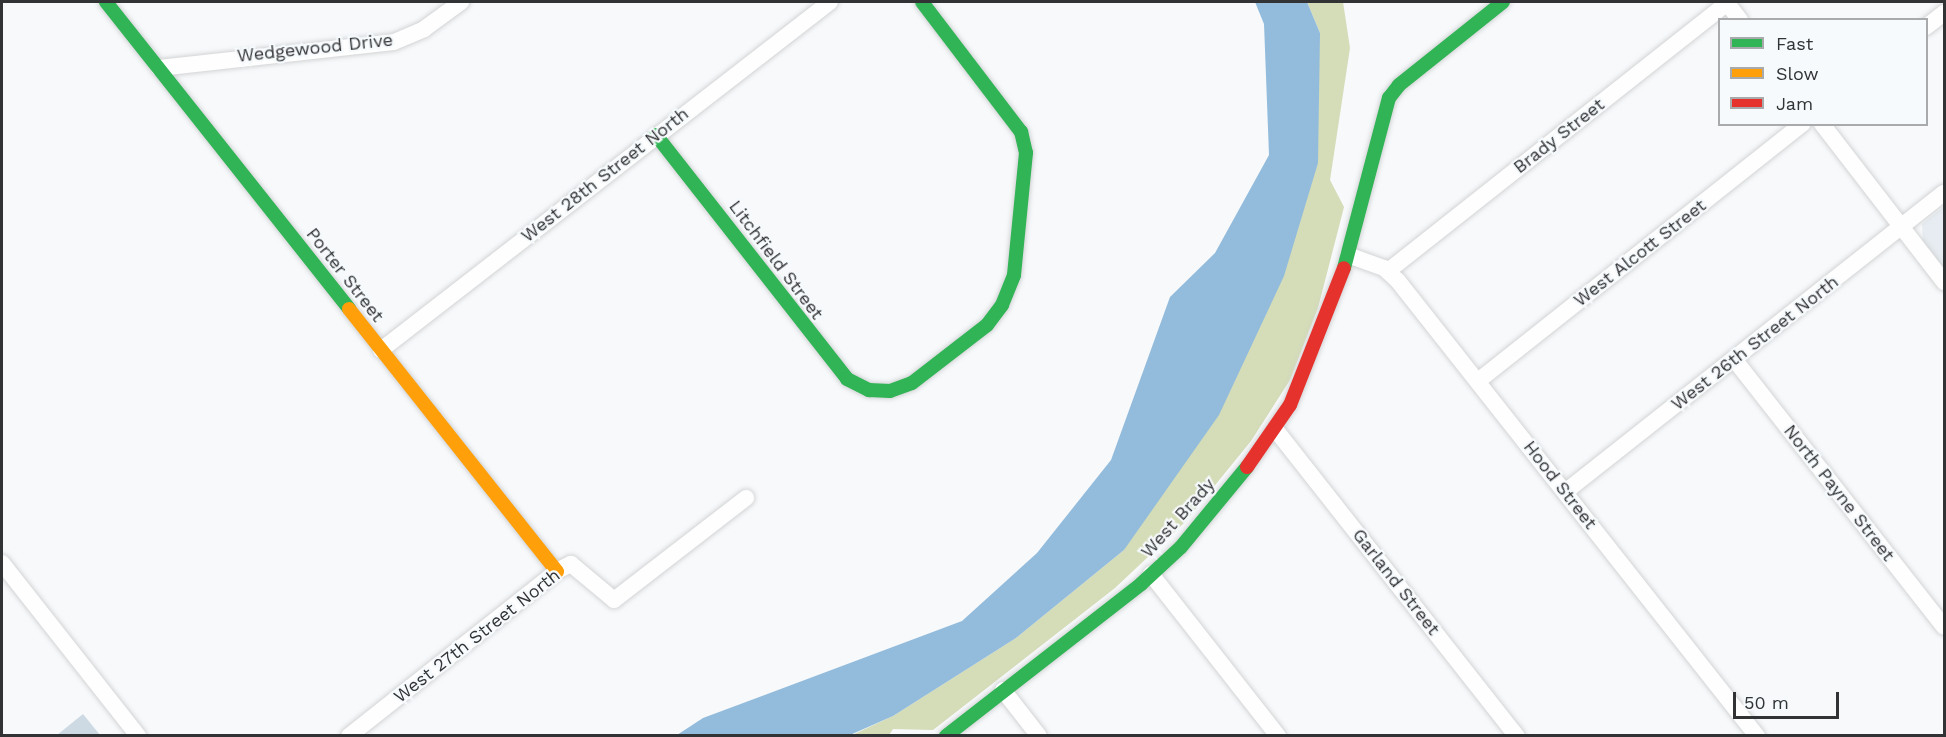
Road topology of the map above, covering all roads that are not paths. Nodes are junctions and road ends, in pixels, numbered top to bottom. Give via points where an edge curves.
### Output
1 (106, 2) edge
2 (461, 2) edge
3 (830, 2) edge
4 (922, 2) edge
5 (1503, 2) edge
6 (1727, 2) edge
7 (1944, 13) edge
8 (1739, 18) edge
9 (1928, 25) edge
10 (159, 68) junction
11 (1799, 126) edge
12 (1824, 126) edge
13 (656, 135) junction
14 (1944, 193) edge
15 (1901, 227) junction
16 (1348, 255) junction
17 (1388, 272) junction
18 (1944, 282) edge
19 (381, 350) junction
20 (1734, 359) junction
21 (1478, 381) junction
22 (1275, 429) junction
23 (1566, 492) junction
24 (746, 498) dead end
25 (2, 563) edge
26 (557, 571) junction
27 (1151, 574) junction
28 (1944, 627) edge
29 (1003, 690) junction
30 (138, 735) edge
31 (349, 735) edge
32 (946, 735) edge
33 (1039, 735) edge
34 (1278, 735) edge
35 (1517, 735) edge
36 (1757, 735) edge

1 - 10 street, Porter Street
2 - 10 street, Wedgewood Drive via 424,29 394,42
3 - 13 street, West 28th Street North
4 - 13 street, Litchfield Street via 1022,132 1026,153 1014,275 1002,305 987,325 912,383 878,391 847,379
5 - 16 street via 1399,85 1389,98
6 - 8 street
6 - 17 street, Brady Street
7 - 9 street
10 - 19 street, Porter Street
11 - 21 street, West Alcott Street
12 - 15 street
13 - 19 street, West 28th Street North
14 - 15 street, West 26th Street North
15 - 18 street
15 - 20 street, West 26th Street North
16 - 17 street, Hood Street
16 - 22 street, West Brady via 1316,346
17 - 21 street, Hood Street
19 - 26 street, Porter Street
20 - 23 street, West 26th Street North
20 - 28 street, North Payne Street
21 - 23 street, Hood Street
22 - 27 street, West Brady via 1181,547
22 - 35 street, Garland Street
23 - 36 street, Hood Street
24 - 26 street, West 27th Street North via 614,600 571,564
25 - 30 street
26 - 31 street, West 27th Street North
27 - 29 street, West Brady
27 - 34 street
29 - 32 street, West Brady
29 - 33 street

